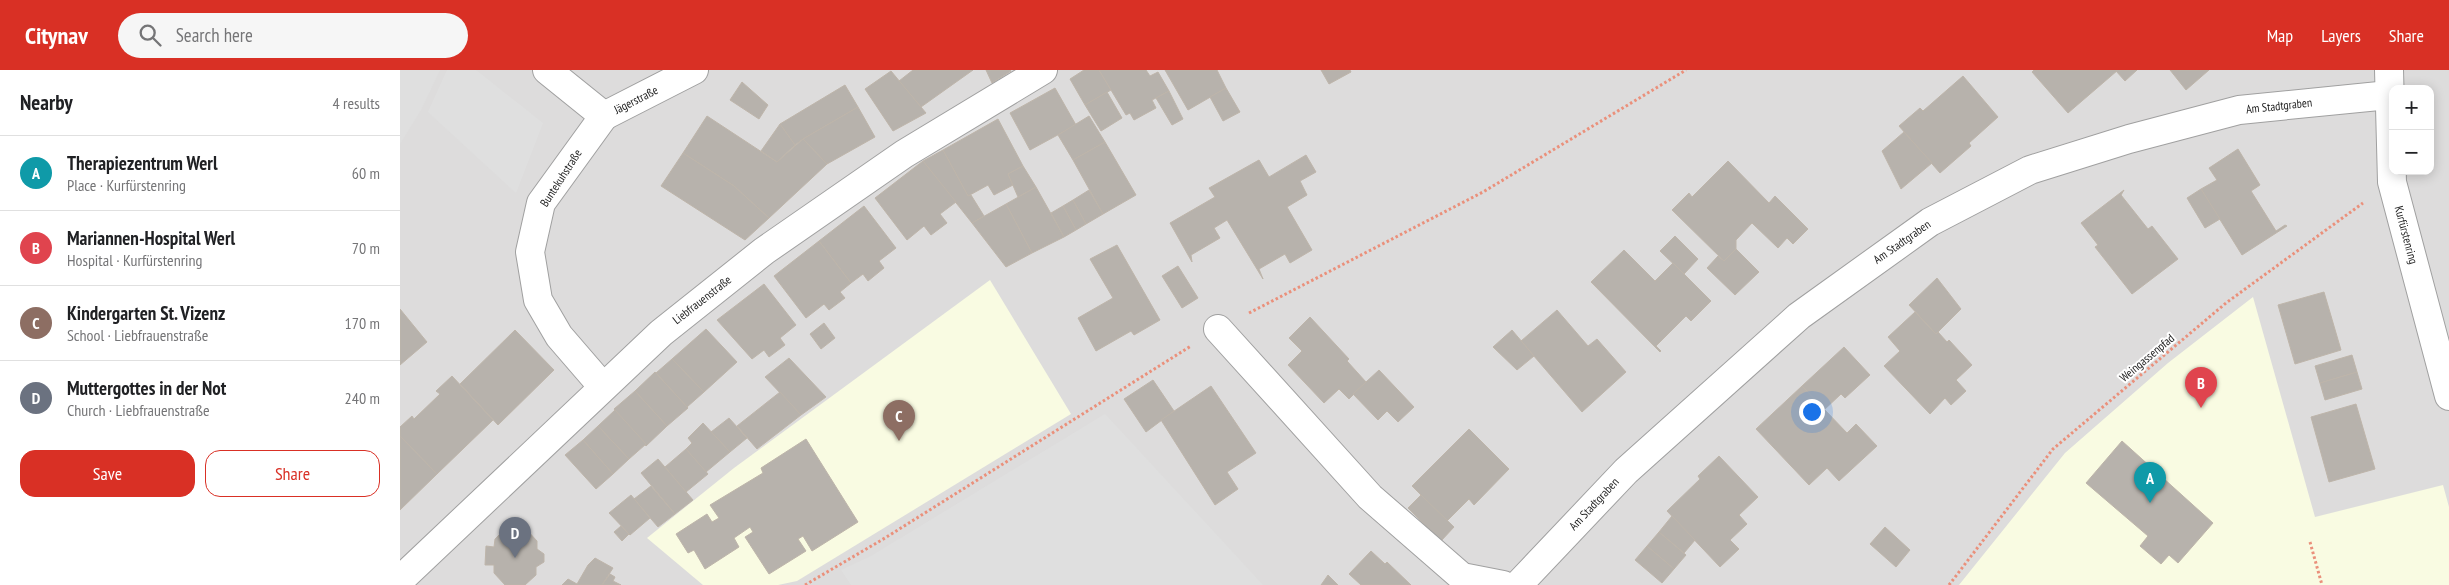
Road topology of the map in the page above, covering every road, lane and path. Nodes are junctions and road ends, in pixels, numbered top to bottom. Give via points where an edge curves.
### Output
1 (547, 70) edge
2 (694, 70) edge
3 (1043, 70) edge
4 (2389, 83) edge
5 (604, 116) junction
6 (2392, 182) junction
7 (1218, 329) dead end
8 (603, 387) junction
9 (2449, 396) edge
10 (2310, 542) dead end
11 (400, 580) edge
12 (1504, 585) edge
13 (1518, 585) edge
14 (1949, 585) edge
15 (2322, 585) edge

1 - 5 street
2 - 5 street, Jägerstraße
3 - 8 street, Liebfrauenstraße via 904,154 764,251 661,333
4 - 6 street, Kurfürstenring
4 - 13 street, Am Stadtgraben via 2238,110 2129,139 2030,170 1930,222 1792,322 1626,471
5 - 8 street, Buntekuhstraße via 541,203 530,252 538,300 559,336
6 - 9 street, Kurfürstenring
6 - 14 path, Weingassenpfad via 2226,303 2053,449
7 - 12 street via 1370,497 1462,577
8 - 11 street, Liebfrauenstraße
10 - 15 path

